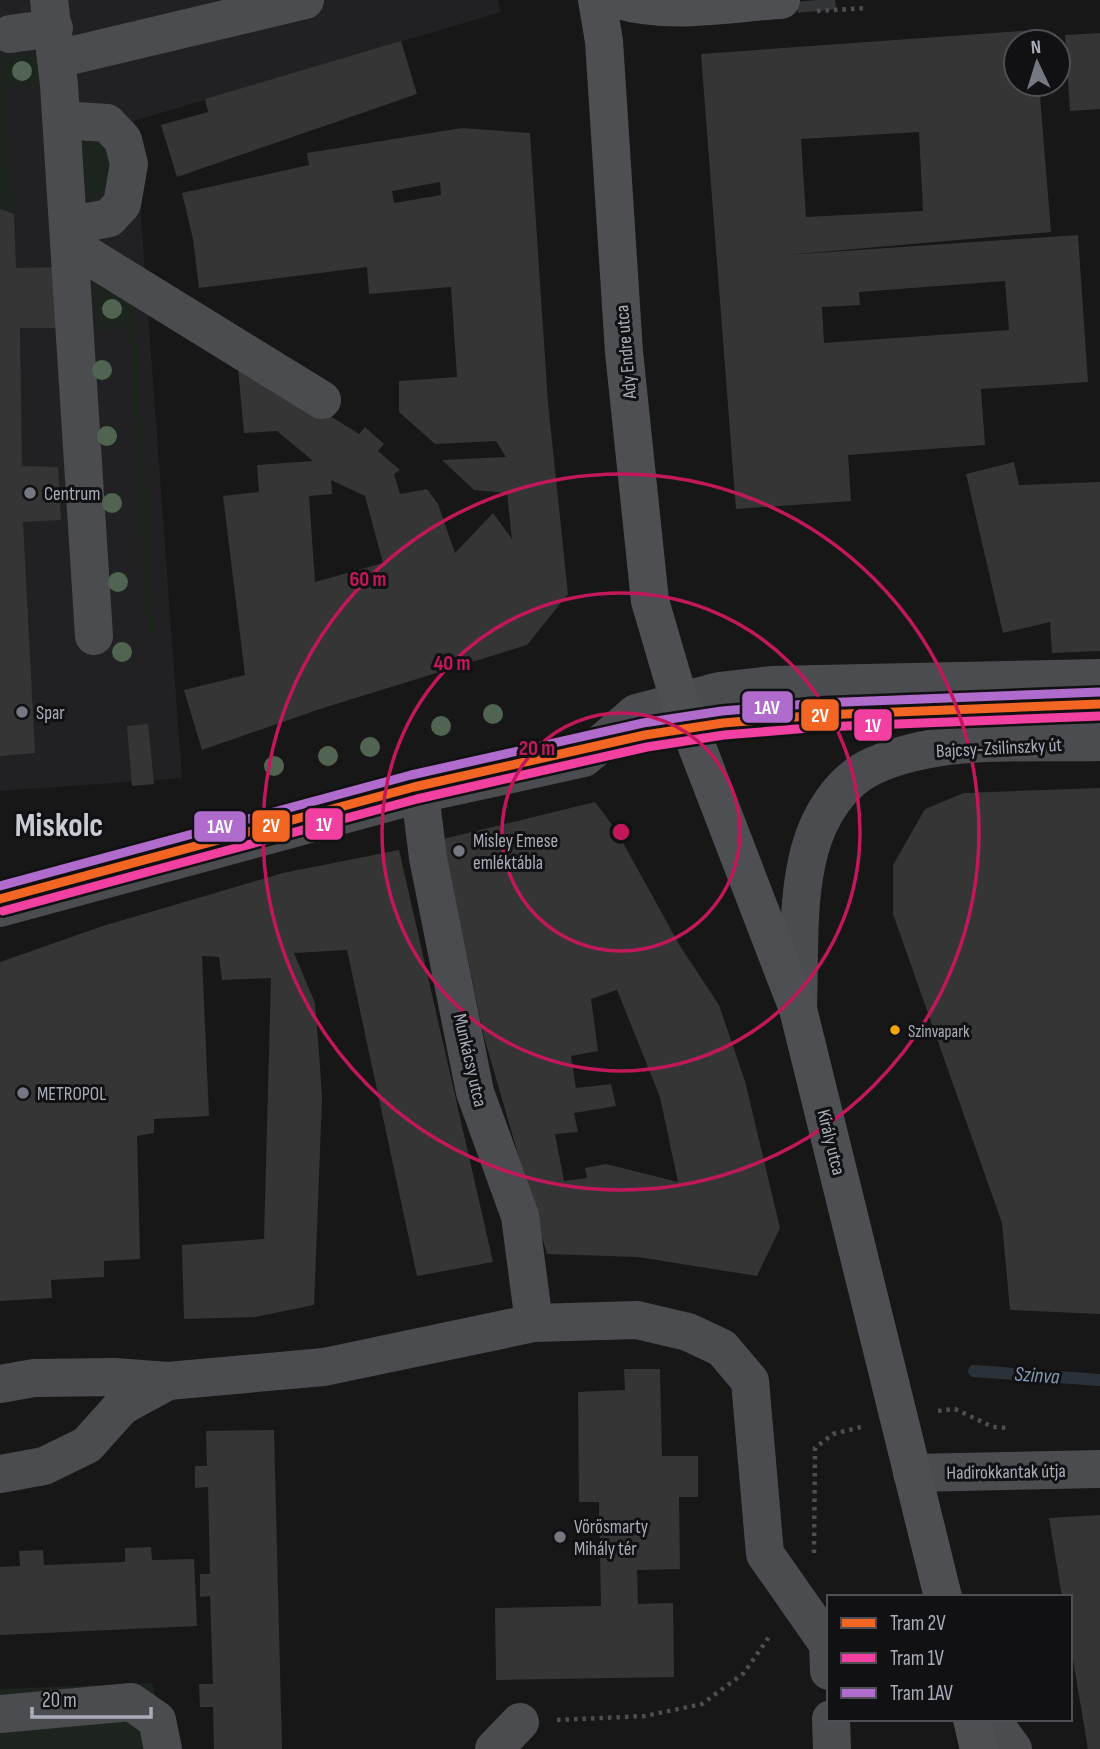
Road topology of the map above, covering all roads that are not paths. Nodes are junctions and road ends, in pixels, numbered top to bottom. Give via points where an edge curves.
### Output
1 (305, 0) edge
2 (597, 0) edge
3 (620, 0) edge
4 (763, 1) edge
5 (53, 29) edge
6 (10, 34) dead end
7 (61, 120) junction
8 (68, 235) junction
9 (322, 400) dead end
10 (94, 636) dead end
11 (1100, 678) edge
12 (679, 700) junction
13 (1100, 742) edge
14 (420, 794) junction
15 (0, 908) edge
16 (798, 1009) junction
17 (534, 1323) junction
18 (168, 1381) junction
19 (0, 1384) edge
20 (1100, 1469) edge
21 (0, 1474) edge
22 (912, 1474) junction
23 (942, 1595) edge
24 (827, 1643) edge
25 (0, 1714) edge
26 (831, 1721) edge
27 (972, 1721) edge
28 (992, 1721) edge
29 (520, 1722) dead end
30 (163, 1749) edge
31 (494, 1749) edge
32 (832, 1749) edge
33 (979, 1749) edge
34 (1013, 1749) edge

1 - 5 street
2 - 12 main road, Ady Endre utca via 604,41 624,352 644,556 650,601
3 - 4 main road via 647,6
5 - 6 street
5 - 7 street
7 - 8 street
7 - 8 street via 107,123 123,140 129,164 122,204 109,218
8 - 9 street
8 - 10 street
11 - 12 street via 771,685
12 - 14 street via 630,716 584,758
12 - 16 main road, Király utca
13 - 16 street, Bajcsy-Zsilinszky út via 950,747 906,754 870,767 840,791 810,849 803,895
14 - 15 street
14 - 17 street, Munkácsy utca via 428,858 475,1092 520,1216
16 - 22 main road, Király utca
17 - 18 street via 324,1367
17 - 24 street via 637,1320 688,1332 722,1348 750,1381 765,1553
18 - 19 street via 34,1378
18 - 21 street via 122,1406 87,1445 44,1466
20 - 22 street, Hadirokkantak útja
22 - 23 main road, Király utca
25 - 30 street via 131,1702 157,1720
26 - 32 street
27 - 33 main road
28 - 34 street
29 - 31 street

